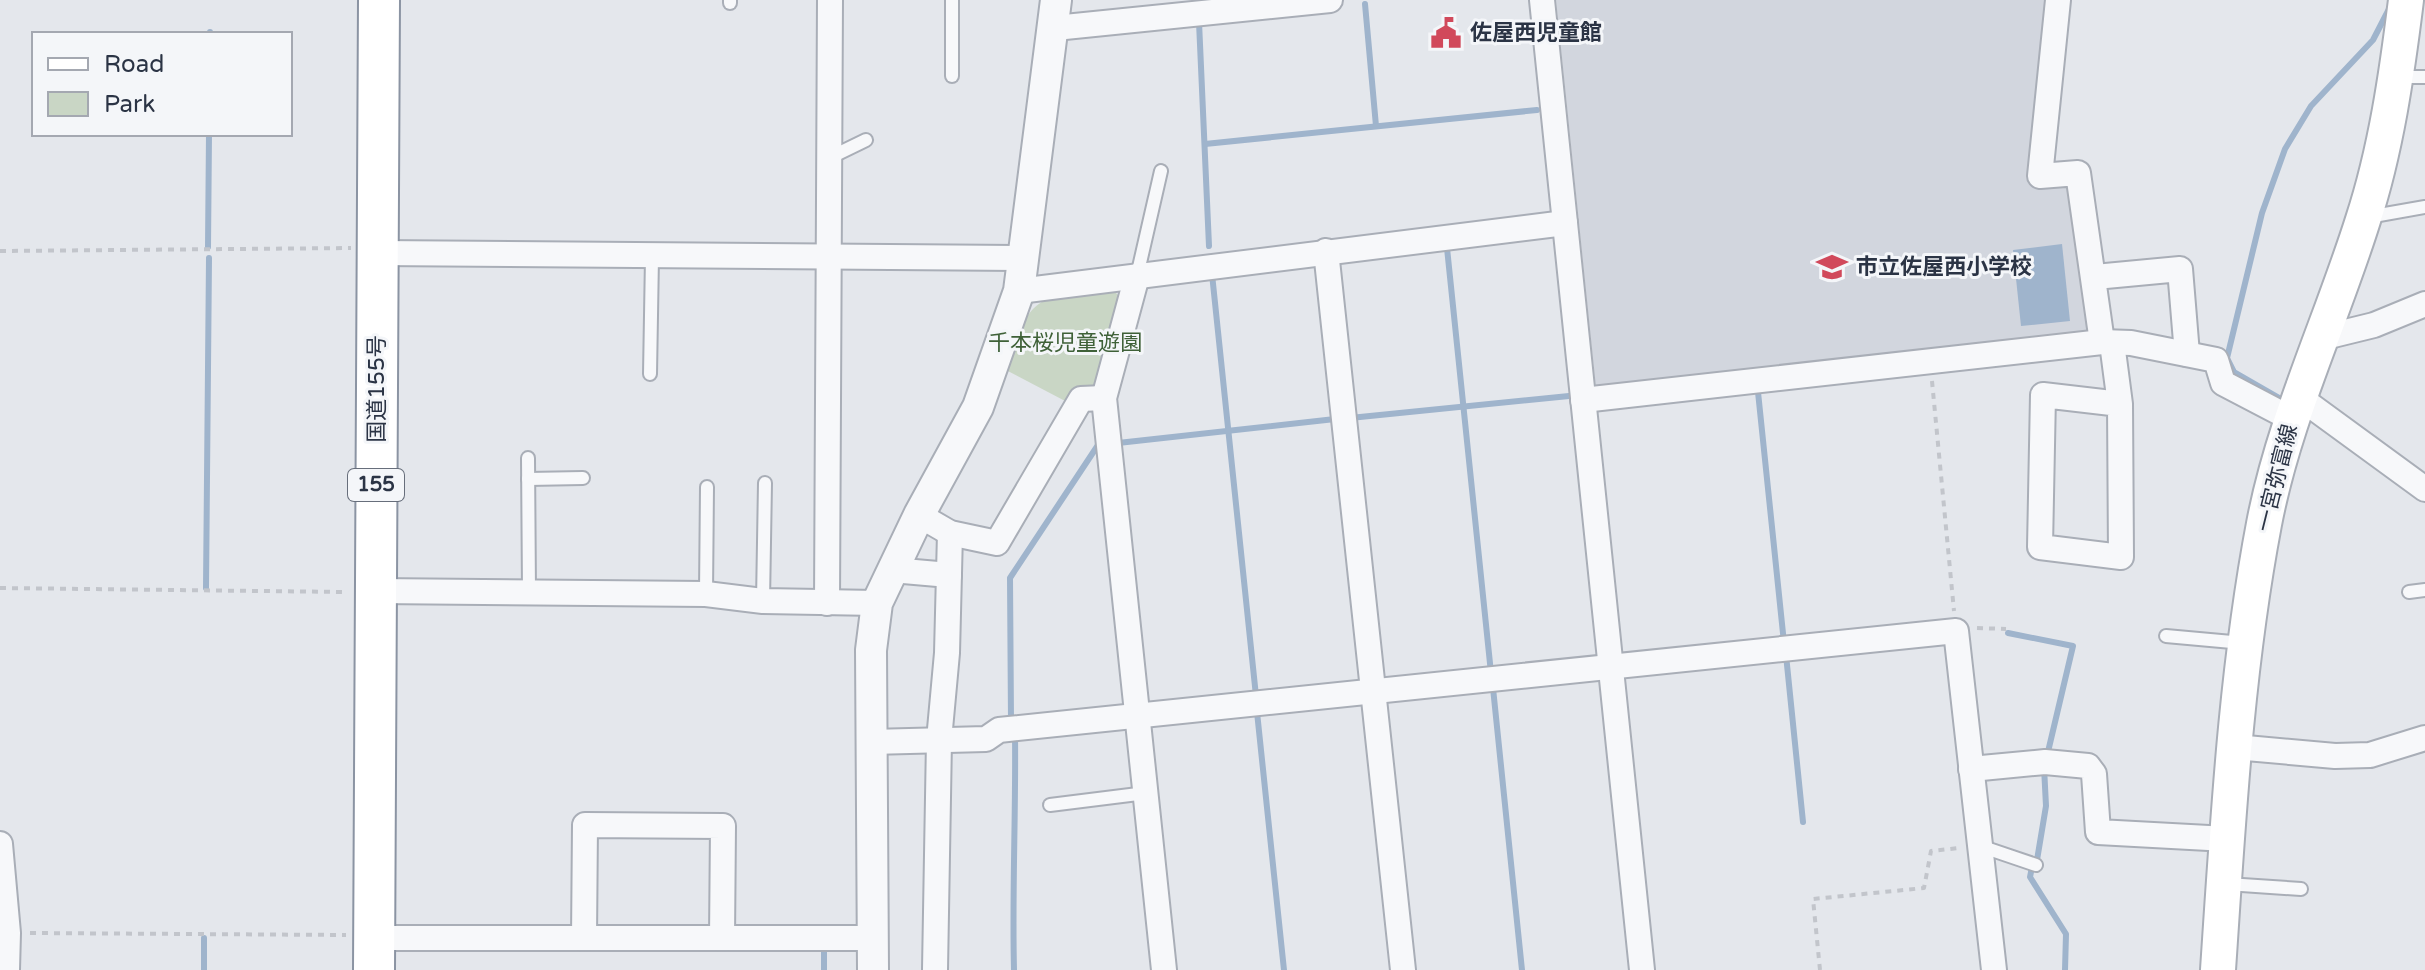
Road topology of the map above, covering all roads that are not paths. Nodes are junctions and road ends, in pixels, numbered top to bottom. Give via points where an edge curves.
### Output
1 (379, 0) edge
2 (830, 0) edge
3 (952, 0) edge
4 (1330, 0) edge
5 (1542, 0) edge
6 (2058, 0) edge
7 (2398, 2) edge
8 (1056, 14) edge
9 (952, 76) dead end
10 (2410, 77) edge
11 (866, 140) dead end
12 (829, 158) junction
13 (1161, 171) dead end
14 (2425, 207) edge
15 (2364, 217) junction
16 (1565, 223) junction
17 (378, 251) junction
18 (1326, 251) junction
19 (828, 256) junction
20 (652, 257) junction
21 (1025, 258) junction
22 (1137, 276) junction
23 (2095, 277) junction
24 (1019, 291) junction
25 (2425, 304) edge
26 (2321, 338) junction
27 (2107, 342) junction
28 (2187, 354) junction
29 (650, 374) dead end
30 (1104, 398) junction
31 (1583, 400) junction
32 (2120, 404) junction
33 (2295, 408) junction
34 (528, 458) dead end
35 (583, 478) dead end
36 (528, 479) junction
37 (765, 483) dead end
38 (707, 487) dead end
39 (2425, 489) edge
40 (919, 515) junction
41 (950, 533) junction
42 (892, 570) junction
43 (949, 575) junction
44 (2425, 590) edge
45 (529, 591) junction
46 (376, 592) junction
47 (2409, 592) dead end
48 (706, 594) junction
49 (763, 601) junction
50 (827, 603) junction
51 (877, 603) junction
52 (2166, 636) dead end
53 (2247, 643) junction
54 (1610, 667) junction
55 (1373, 691) junction
56 (1138, 715) junction
57 (2425, 738) edge
58 (939, 740) junction
59 (871, 742) junction
60 (2235, 747) junction
61 (1971, 769) junction
62 (1146, 793) junction
63 (1050, 805) dead end
64 (2227, 839) junction
65 (0, 844) edge
66 (1980, 846) junction
67 (2036, 865) dead end
68 (2224, 884) junction
69 (2301, 889) dead end
70 (584, 938) junction
71 (722, 938) junction
72 (872, 938) junction
73 (374, 948) edge
74 (7, 970) edge
75 (873, 970) edge
76 (935, 970) edge
77 (1164, 970) edge
78 (1403, 970) edge
79 (1642, 970) edge
80 (1994, 970) edge
81 (2218, 970) edge

1 - 17 highway, 国道155号 / 155
2 - 12 street
3 - 9 lane
4 - 8 street
5 - 16 street
6 - 23 street via 2040,176 2078,173
7 - 10 main road, 一宮弥富線
8 - 21 street
10 - 15 main road, 一宮弥富線
11 - 12 lane
12 - 19 street
13 - 22 lane
14 - 15 lane
15 - 26 main road, 一宮弥富線
16 - 18 street
16 - 31 street
17 - 20 street
17 - 46 highway, 国道155号 / 155
18 - 22 street
18 - 55 street
19 - 20 street
19 - 21 street
19 - 50 street
20 - 29 lane
21 - 24 street
22 - 24 street
22 - 30 street
23 - 27 street
23 - 28 street via 2180,269
24 - 40 street via 978,407
25 - 26 street via 2374,325
26 - 33 main road, 一宮弥富線
27 - 28 street
27 - 31 street
27 - 32 street
28 - 33 street via 2216,360 2223,383
30 - 41 street via 1081,399 997,543
30 - 56 street
31 - 54 street
32 - 32 street via 2121,557 2040,547 2043,395
33 - 39 street
33 - 53 main road, 一宮弥富線 via 2264,524
34 - 36 lane
35 - 36 lane
36 - 45 lane
37 - 49 lane
38 - 48 lane
40 - 41 street
40 - 42 street
41 - 43 street
42 - 43 street
42 - 51 street
43 - 58 street
44 - 47 lane
45 - 46 street
45 - 48 street
46 - 73 highway, 国道155号 / 155
48 - 49 street
49 - 50 street
50 - 51 street
51 - 59 street
52 - 53 lane
53 - 60 main road, 一宮弥富線
54 - 55 street
54 - 61 street via 1956,631
54 - 79 street
55 - 56 street
55 - 78 street
56 - 58 street via 999,730 986,739
56 - 62 street
57 - 60 street via 2359,755
58 - 59 street
58 - 76 street
59 - 72 street
60 - 64 main road, 一宮弥富線
61 - 64 street via 2045,762 2088,766 2094,774 2098,832
61 - 66 street
62 - 63 lane
62 - 77 street
64 - 68 main road, 一宮弥富線
65 - 74 street
66 - 67 lane
66 - 80 street
68 - 69 lane
68 - 81 main road, 一宮弥富線
70 - 71 street
70 - 71 street via 585,825 723,826
70 - 73 street
71 - 72 street
72 - 75 street

